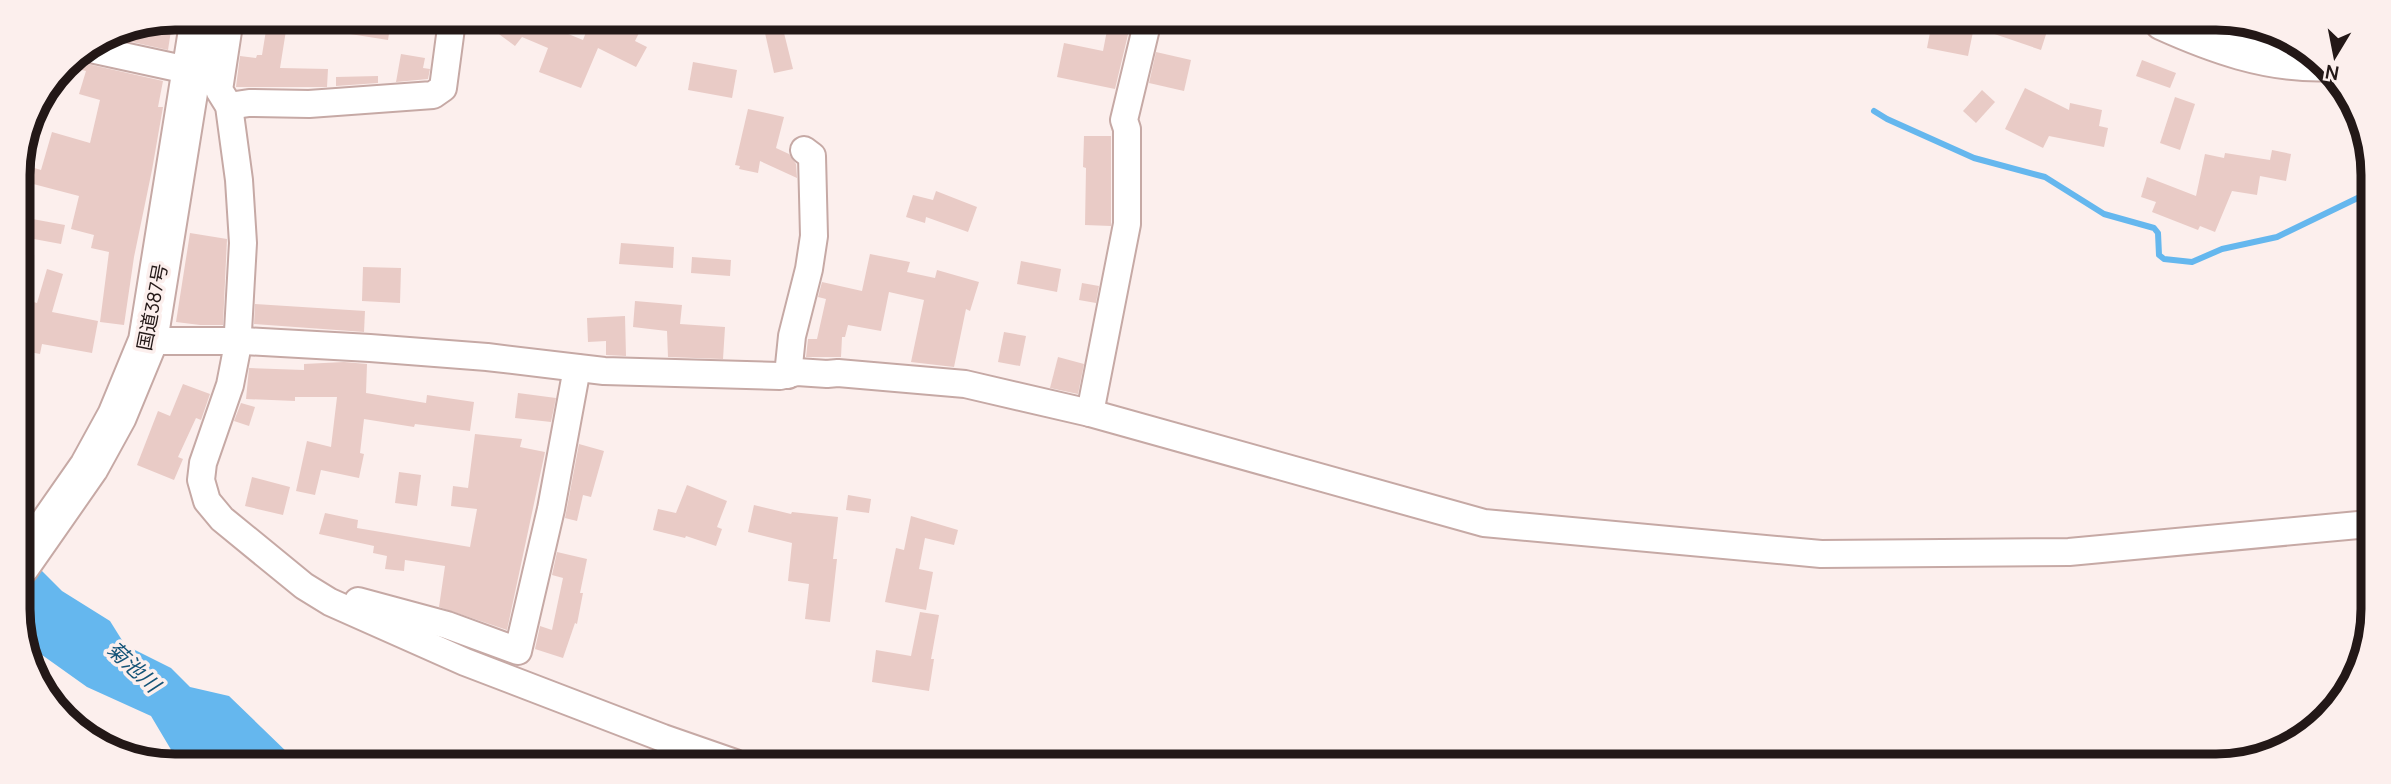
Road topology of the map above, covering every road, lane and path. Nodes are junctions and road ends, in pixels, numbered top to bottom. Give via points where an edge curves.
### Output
1 (198, 30) edge
2 (228, 30) edge
3 (451, 30) edge
4 (1146, 30) edge
5 (2207, 33) edge
6 (99, 51) edge
7 (2300, 64) edge
8 (192, 71) junction
9 (229, 106) junction
10 (804, 150) dead end
11 (148, 341) junction
12 (237, 342) junction
13 (577, 368) junction
14 (788, 375) junction
15 (1090, 413) junction
16 (2361, 525) edge
17 (30, 552) edge
18 (304, 586) junction
19 (711, 754) edge

1 - 8 highway, 国道387号
2 - 9 street via 219,90
3 - 9 street via 443,88 433,95
4 - 15 street via 1124,120 1127,224
5 - 7 main road via 2249,55
6 - 8 street
8 - 11 highway, 国道387号
9 - 12 street via 243,243
10 - 14 street via 812,156 814,236
11 - 12 street
11 - 17 highway, 国道387号 via 117,416 89,467
12 - 13 street via 433,352
12 - 18 street via 230,385 201,480 207,501 222,519
13 - 14 street
13 - 18 street via 518,651 447,625
14 - 15 street via 838,373 965,384
15 - 16 street via 1484,523 1821,554 2069,552
18 - 19 street via 465,662

